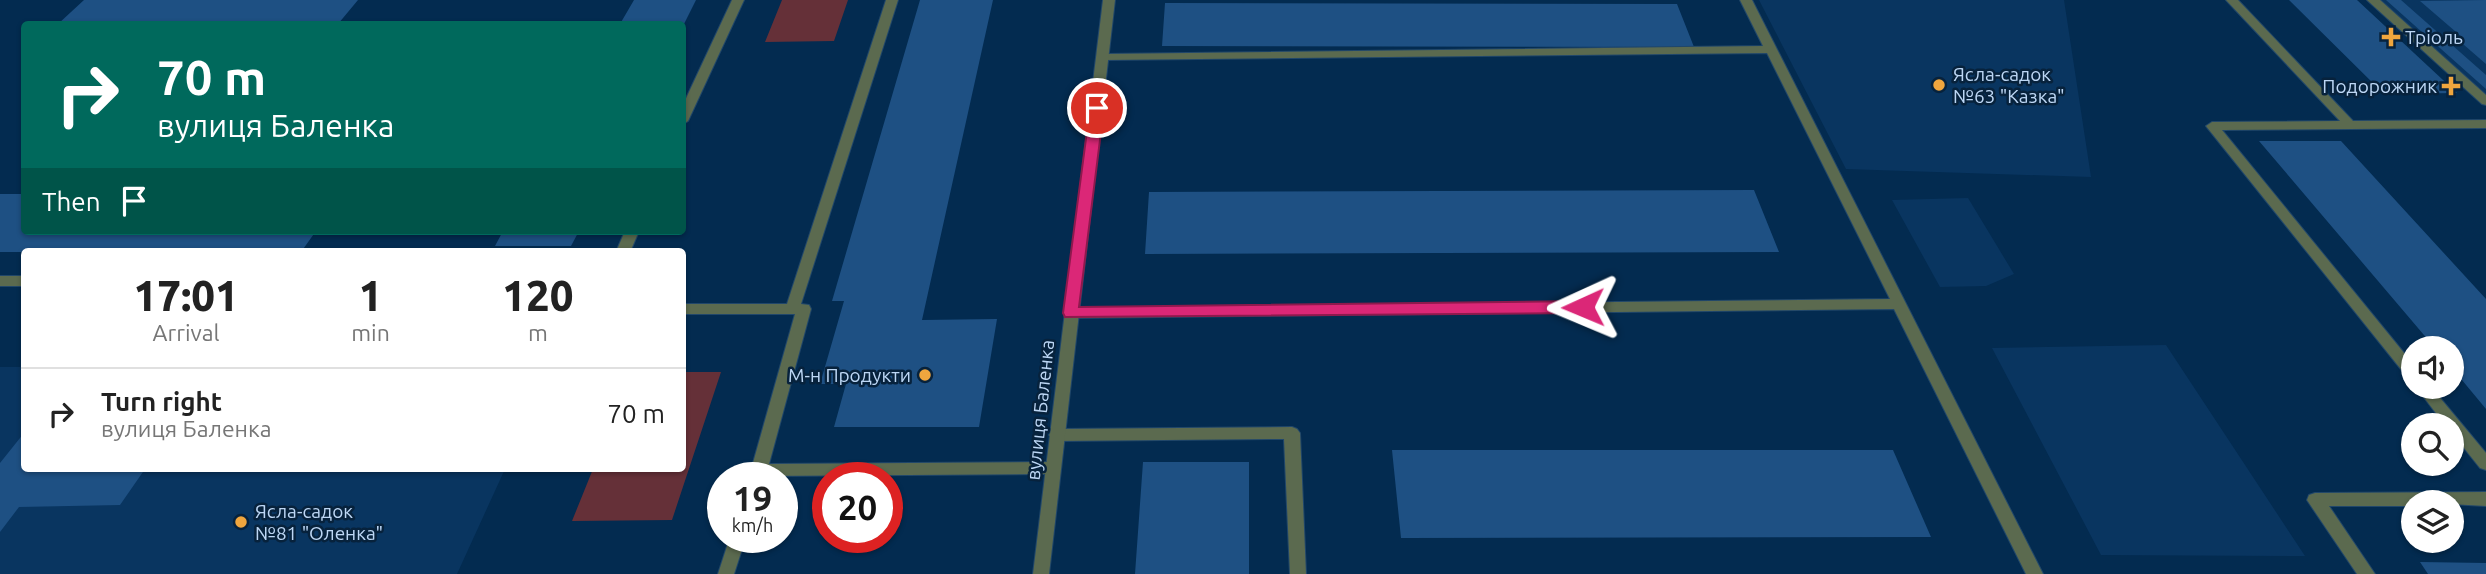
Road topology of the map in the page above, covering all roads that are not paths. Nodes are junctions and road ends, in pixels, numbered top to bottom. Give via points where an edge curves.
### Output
1 (738, 0) edge
2 (892, 0) edge
3 (1109, 0) edge
4 (1746, 0) edge
5 (2232, 0) edge
6 (2373, 0) edge
7 (1771, 49) junction
8 (1104, 57) junction
9 (2486, 101) edge
10 (686, 112) edge
11 (2486, 124) edge
12 (2350, 125) junction
13 (0, 281) edge
14 (21, 281) edge
15 (1899, 304) junction
16 (686, 309) edge
17 (792, 309) junction
18 (1071, 313) junction
19 (2401, 359) edge
20 (2433, 399) edge
21 (1057, 435) junction
22 (761, 462) edge
23 (2486, 464) edge
24 (1053, 468) junction
25 (798, 473) edge
26 (2486, 499) edge
27 (733, 553) edge
28 (726, 574) edge
29 (1041, 574) edge
30 (1298, 574) edge
31 (2035, 574) edge
32 (2367, 574) edge

1 - 10 street
2 - 17 street
3 - 8 street, вулиця Баленка
4 - 7 street
5 - 12 street
6 - 9 street
7 - 8 street
7 - 15 street
8 - 18 street, вулиця Баленка
11 - 12 street
12 - 19 street via 2212,126
13 - 14 street
15 - 18 street
15 - 31 street
16 - 17 street
17 - 22 street via 804,309
18 - 21 street, вулиця Баленка
20 - 23 street
21 - 24 street, вулиця Баленка
21 - 30 street via 1292,433
24 - 25 street
24 - 29 street, вулиця Баленка
26 - 32 street via 2315,500
27 - 28 street

